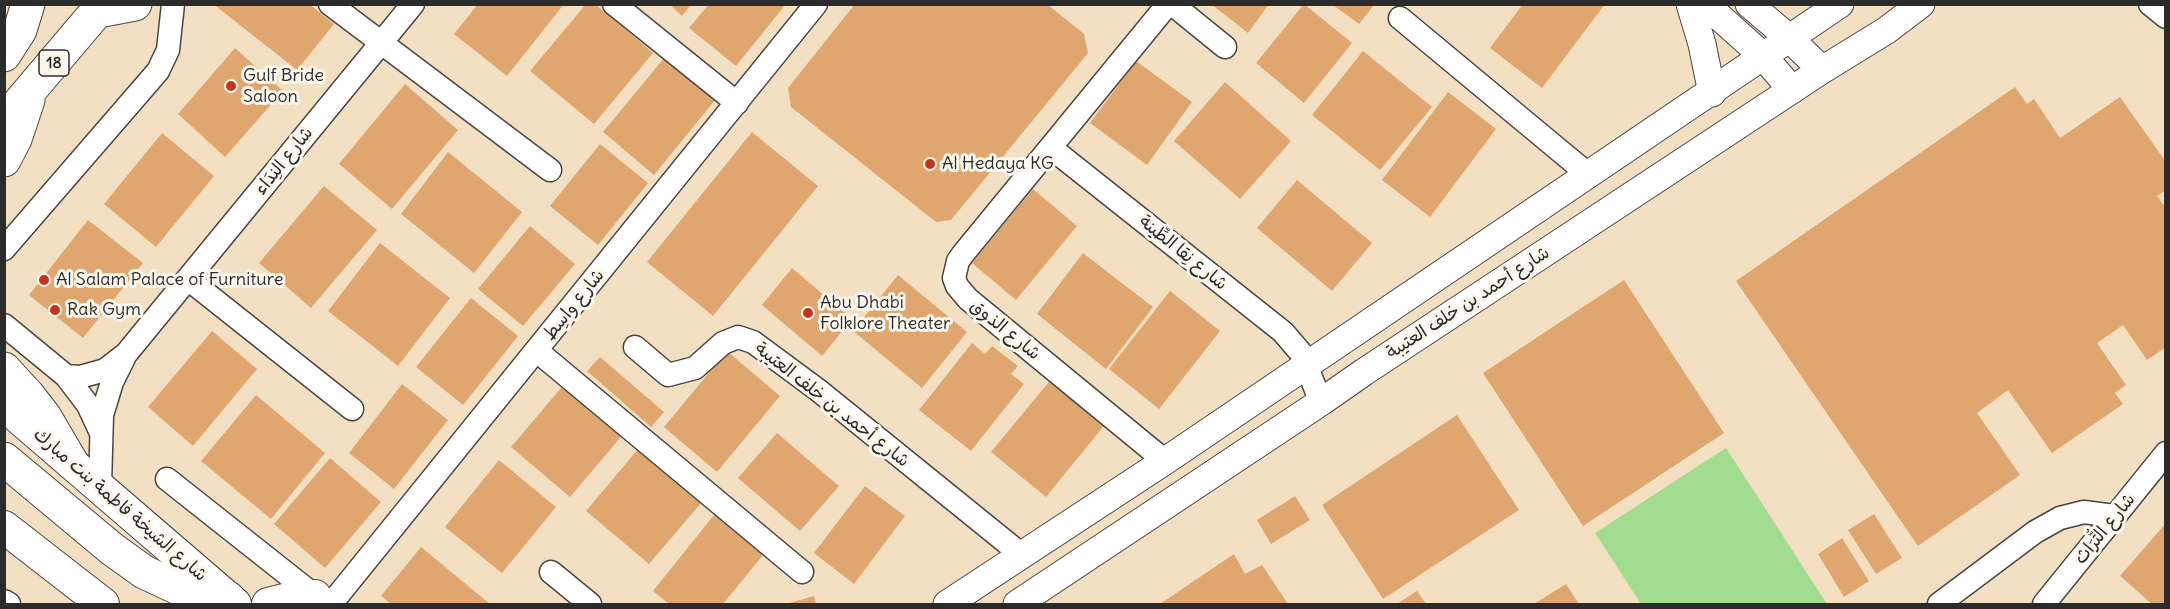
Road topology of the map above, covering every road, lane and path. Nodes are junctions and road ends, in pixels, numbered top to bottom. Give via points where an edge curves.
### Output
1 (28, 4) edge
2 (135, 4) edge
3 (173, 4) edge
4 (330, 4) edge
5 (413, 4) edge
6 (614, 4) edge
7 (816, 4) edge
8 (1170, 4) edge
9 (1690, 4) edge
10 (1706, 4) edge
11 (1749, 4) edge
12 (1840, 4) edge
13 (1921, 4) edge
14 (2150, 4) edge
15 (100, 8) edge
16 (2166, 17) edge
17 (1400, 18) dead end
18 (1789, 38) junction
19 (381, 43) junction
20 (1225, 47) dead end
21 (4, 55) edge
22 (1763, 56) junction
23 (1822, 70) junction
24 (32, 90) junction
25 (1792, 90) junction
26 (1712, 93) junction
27 (737, 103) junction
28 (4, 122) edge
29 (1051, 148) junction
30 (4, 160) edge
31 (550, 170) dead end
32 (1589, 175) junction
33 (4, 249) edge
34 (188, 279) junction
35 (4, 326) edge
36 (635, 347) dead end
37 (537, 351) junction
38 (126, 354) junction
39 (1306, 366) junction
40 (4, 369) edge
41 (66, 376) junction
42 (1321, 402) junction
43 (4, 405) edge
44 (352, 409) dead end
45 (101, 433) junction
46 (2166, 453) edge
47 (4, 459) edge
48 (1165, 461) junction
49 (72, 463) junction
50 (167, 479) dead end
51 (100, 486) junction
52 (2114, 516) junction
53 (4, 527) edge
54 (1022, 555) junction
55 (551, 572) dead end
56 (802, 572) dead end
57 (1966, 598) edge
58 (4, 601) edge
59 (232, 601) edge
60 (324, 602) edge
61 (9, 604) edge
62 (103, 604) edge
63 (268, 604) edge
64 (590, 604) edge
65 (947, 604) edge
66 (1017, 604) edge
67 (1939, 604) edge
68 (2044, 604) edge

1 - 21 main road via 20,30
2 - 15 main road
3 - 33 street via 168,50 158,71
4 - 19 street
5 - 19 street, شارع النِدَاء
6 - 27 street
7 - 27 street, شارع واسِط
8 - 20 street, شارع الذوق
8 - 29 street, شارع الذوق
9 - 26 street
10 - 22 street
11 - 18 street
12 - 18 street, شارع أحمد بن خلف العتيبة
13 - 23 street, شارع أحمد بن خلف العتيبة
14 - 16 street
15 - 24 main road, 18
17 - 32 street
18 - 22 street, شارع أحمد بن خلف العتيبة
18 - 23 street
19 - 31 street
19 - 34 street, شارع النِدَاء
22 - 25 street
22 - 26 street, شارع أحمد بن خلف العتيبة
23 - 25 street, شارع أحمد بن خلف العتيبة
24 - 28 main road, 18
24 - 30 main road
25 - 42 street, شارع أحمد بن خلف العتيبة
26 - 32 street, شارع أحمد بن خلف العتيبة
27 - 37 street, شارع واسِط
29 - 39 street, شارع نِقا الطِّينة via 1283,332 1301,353
29 - 48 street, شارع الذوق via 958,261 954,278 968,299
32 - 39 street, شارع أحمد بن خلف العتيبة
34 - 38 street, شارع النِدَاء
34 - 44 street
35 - 41 street
36 - 54 street, شارع أحمد بن خلف العتيبة via 668,375 695,368 723,343 738,337 753,342
37 - 56 street
37 - 60 street, شارع واسِط
38 - 41 street, شارع النِدَاء via 105,370 80,377
38 - 45 street, شارع النِدَاء via 106,396
39 - 42 street, شارع نِقا الطِّينة
39 - 48 street, شارع أحمد بن خلف العتيبة
40 - 49 main road via 45,417
41 - 45 street via 88,405
42 - 66 street, شارع أحمد بن خلف العتيبة
43 - 49 main road, شارع الشيخة فاطمة بنت مبارك
45 - 51 street, شارع النِدَاء
46 - 52 street, شارع التُّرَاث
47 - 59 main road via 144,572 176,587
48 - 54 street, شارع أحمد بن خلف العتيبة
49 - 51 main road, شارع الشيخة فاطمة بنت مبارك
50 - 60 street
51 - 59 main road, شارع الشيخة فاطمة بنت مبارك
52 - 57 street via 2084,512 2060,518 2036,532
52 - 68 street, شارع التُّرَاث
53 - 62 main road
54 - 65 street, شارع أحمد بن خلف العتيبة
55 - 64 street
57 - 67 street
58 - 61 street
60 - 63 main road via 292,598

